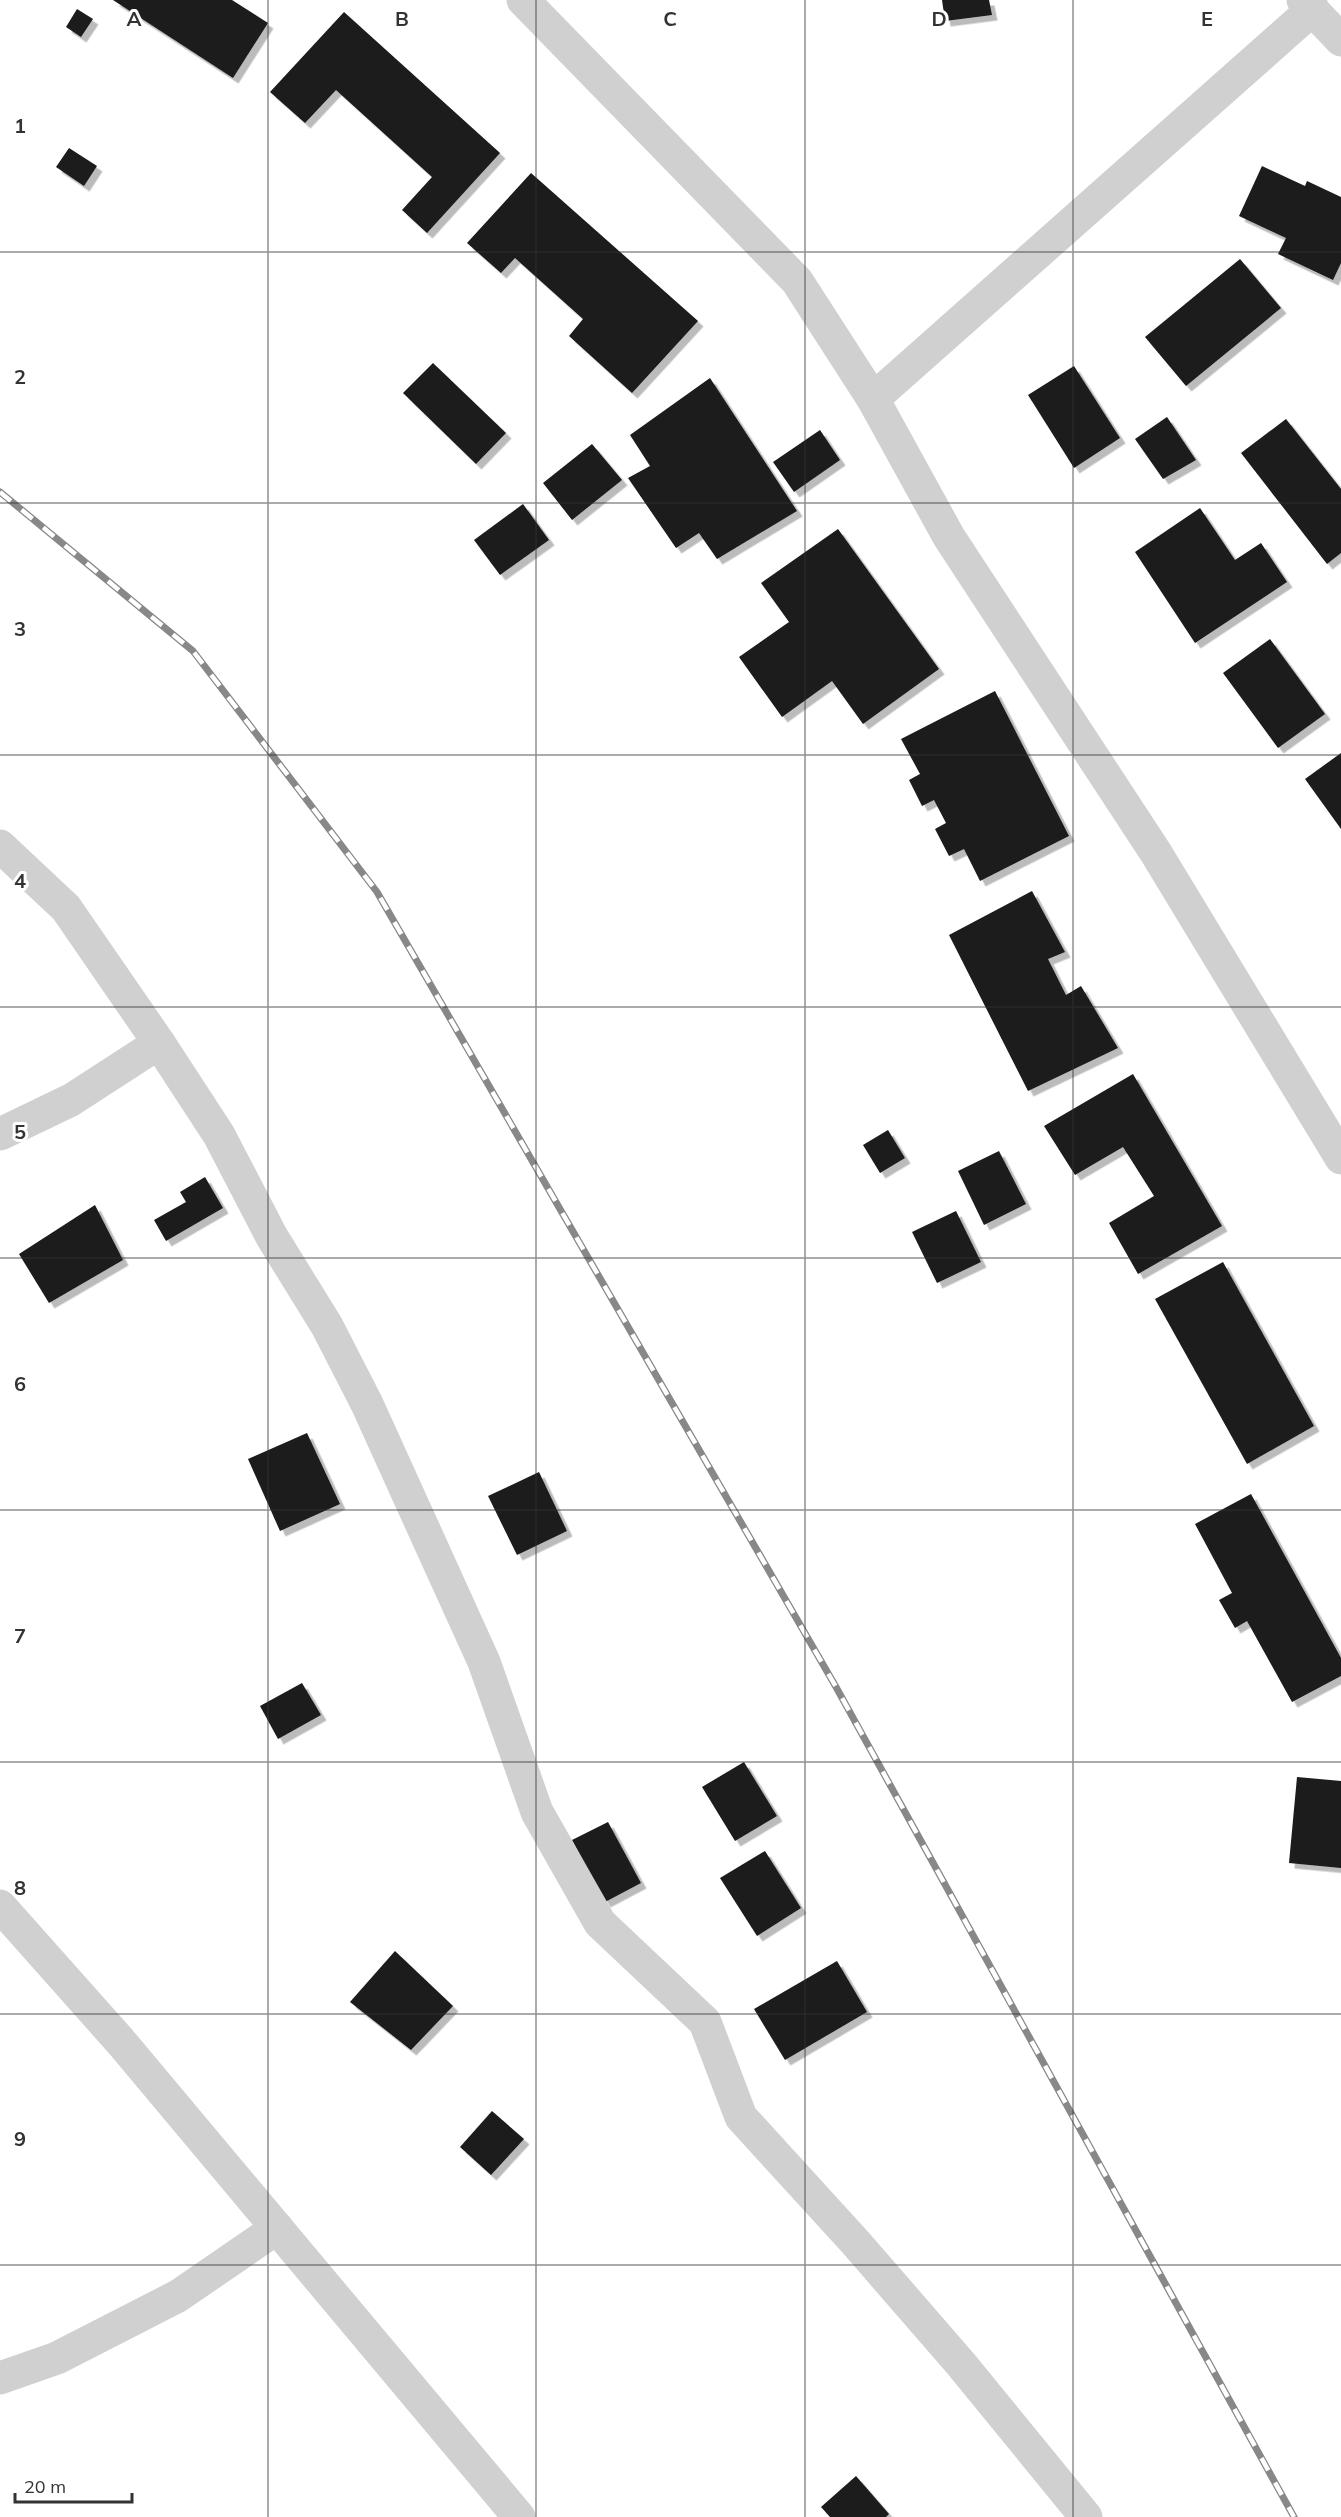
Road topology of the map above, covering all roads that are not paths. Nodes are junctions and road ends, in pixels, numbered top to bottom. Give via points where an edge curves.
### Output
1 (523, 0) edge
2 (1308, 5) edge
3 (1341, 40) edge
4 (873, 399) junction
5 (0, 846) edge
6 (159, 1043) junction
7 (0, 1134) edge
8 (1341, 1158) edge
9 (0, 1906) edge
10 (277, 2228) junction
11 (0, 2378) edge
12 (519, 2517) edge
13 (1086, 2517) edge

1 - 4 street via 797,281
2 - 3 street
2 - 4 street
4 - 8 street via 949,537 1156,853
5 - 6 street via 66,908
6 - 7 street via 71,1100
6 - 13 street via 219,1135 367,1404 484,1662 537,1812 600,1923 705,2022 741,2116 946,2347
9 - 10 street via 121,2042
10 - 11 street via 178,2295 57,2358
10 - 12 street

